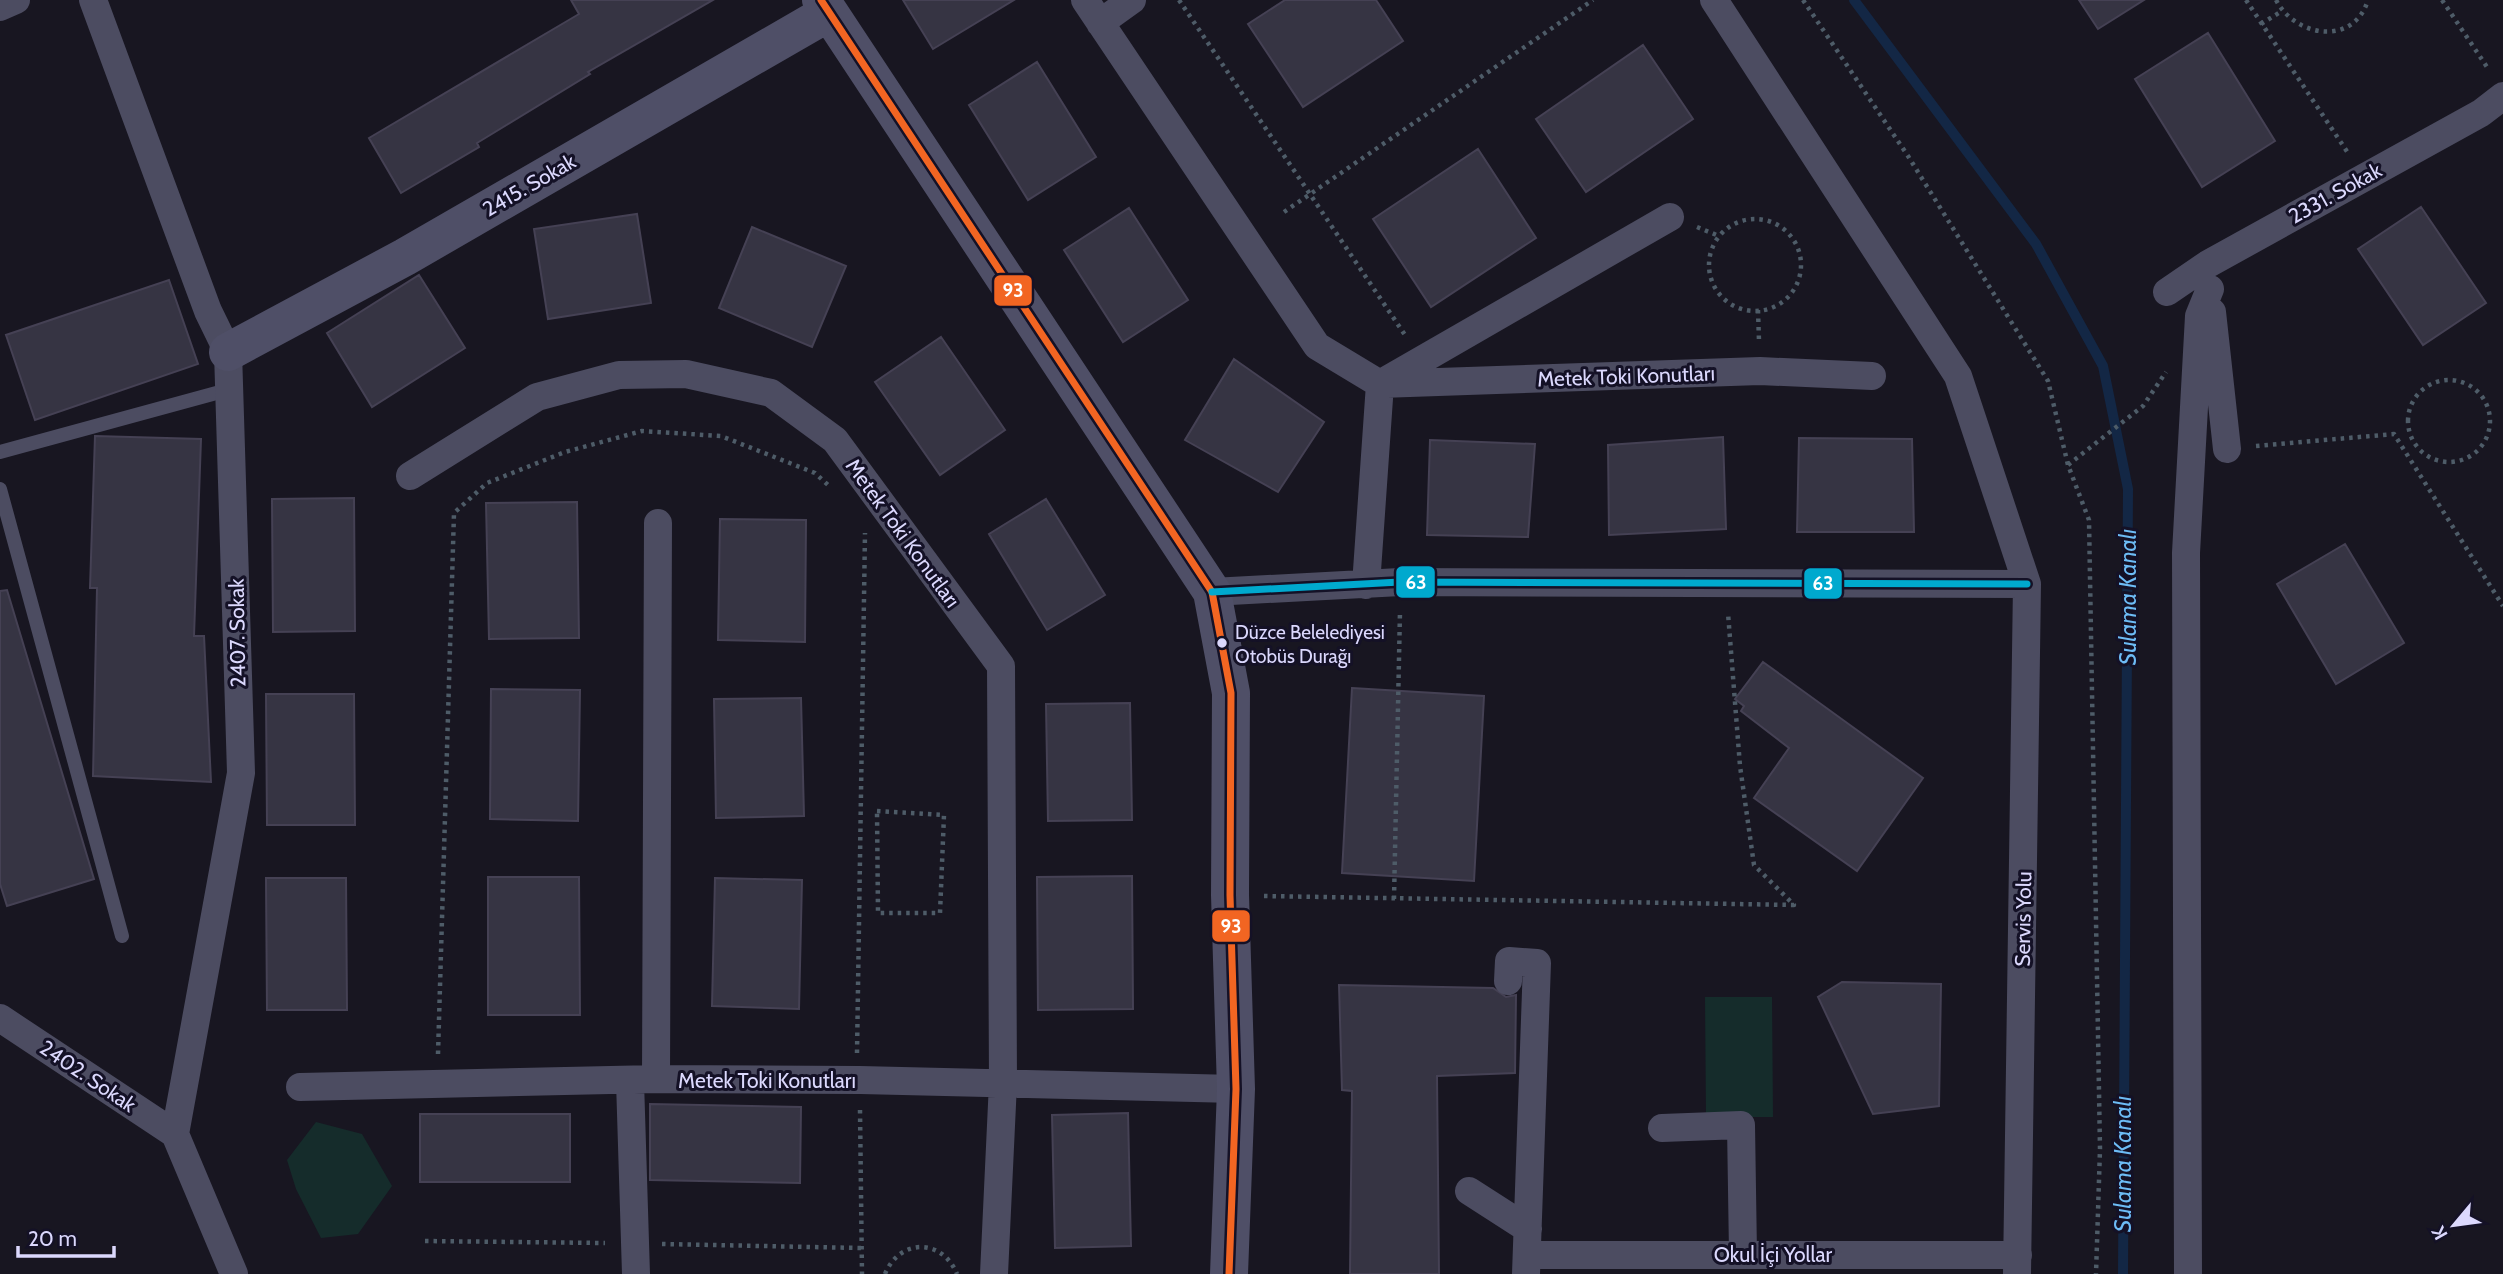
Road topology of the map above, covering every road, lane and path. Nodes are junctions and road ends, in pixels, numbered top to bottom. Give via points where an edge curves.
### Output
1 (16, 0) edge
2 (93, 0) edge
3 (1132, 0) edge
4 (1179, 0) edge
5 (1593, 0) edge
6 (1714, 0) edge
7 (2246, 0) edge
8 (2276, 0) edge
9 (2368, 0) edge
10 (2442, 0) edge
11 (825, 6) edge
12 (0, 8) edge
13 (1092, 11) edge
14 (2282, 11) junction
15 (2262, 24) junction
16 (2499, 88) edge
17 (2364, 177) junction
18 (1309, 195) junction
19 (1284, 212) dead end
20 (1670, 217) dead end
21 (1730, 225) joint
22 (2209, 276) junction
23 (2167, 292) dead end
24 (1406, 336) dead end
25 (229, 371) junction
26 (1872, 376) dead end
27 (2436, 382) joint
28 (1380, 384) junction
29 (2143, 406) dead end
30 (2227, 449) joint
31 (0, 452) edge
32 (2068, 465) dead end
33 (410, 476) dead end
34 (0, 489) edge
35 (832, 489) dead end
36 (866, 521) dead end
37 (658, 523) dead end
38 (1725, 581) junction
39 (1401, 582) junction
40 (2027, 584) junction
41 (1366, 585) junction
42 (1212, 592) junction
43 (2503, 606) edge
44 (876, 879) joint
45 (1230, 895) junction
46 (1394, 899) junction
47 (122, 936) dead end
48 (1508, 981) dead end
49 (0, 1018) edge
50 (844, 1056) dead end
51 (438, 1065) dead end
52 (643, 1080) junction
53 (860, 1080) junction
54 (1003, 1083) junction
55 (300, 1087) dead end
56 (1236, 1089) junction
57 (1662, 1128) dead end
58 (175, 1134) junction
59 (1469, 1191) dead end
60 (1527, 1253) edge
61 (1743, 1254) junction
62 (2018, 1264) edge
63 (234, 1274) edge
64 (636, 1274) edge
65 (862, 1274) edge
66 (886, 1274) edge
67 (957, 1274) edge
68 (994, 1274) edge
69 (1229, 1274) edge
70 (2188, 1274) edge

1 - 12 street
2 - 25 street, 2407. Sokak
3 - 13 street
4 - 18 path
5 - 18 path
6 - 40 street, Servis Yolu via 1958,376
7 - 15 path
8 - 14 path
9 - 14 path via 2356,19 2326,32 2293,23
10 - 16 path
11 - 25 main road, 2415. Sokak via 405,257
11 - 42 main road
13 - 28 street via 1317,346
14 - 15 path
15 - 17 path
16 - 17 street, 2331. Sokak via 2481,113
17 - 22 street, 2331. Sokak
18 - 19 path
18 - 24 path
20 - 28 street
21 - 21 path via 1712,249 1712,280 1719,293 1743,309 1773,307 1797,281 1801,259 1796,245 1787,232 1760,219
22 - 23 street, 2331. Sokak
22 - 30 street
22 - 70 street via 2199,316 2186,553
25 - 31 lane
25 - 58 street, 2407. Sokak via 241,773
26 - 28 street, Metek Toki Konutları via 1760,371
27 - 27 path via 2414,398 2407,424 2417,448 2441,462 2468,458 2486,438 2490,425 2483,399 2463,382
28 - 41 street
29 - 32 path
30 - 43 path via 2393,434
33 - 54 street, Metek Toki Konutları via 537,397 619,375 686,374 771,393 835,440 1001,666
34 - 47 lane
35 - 51 path via 815,472 721,436 642,431 565,452 487,483 454,513
36 - 50 path via 857,1056
37 - 52 street, Metek Toki Konutları
38 - 39 street
38 - 40 street
38 - 46 path via 1740,766 1754,865 1794,905
39 - 41 street
39 - 46 path
40 - 62 street, Servis Yolu
41 - 42 street
42 - 45 main road via 1231,693
44 - 44 path via 878,913 940,914 944,815 877,811
45 - 46 path
45 - 56 main road
48 - 60 street via 1509,961 1537,963
49 - 58 street, 2402. Sokak
52 - 53 street, Metek Toki Konutları
52 - 55 street, Metek Toki Konutları
52 - 64 street, Metek Toki Konutları
53 - 54 street, Metek Toki Konutları
53 - 65 path
54 - 56 street, Metek Toki Konutları
54 - 68 street, Metek Toki Konutları
56 - 69 main road
57 - 61 street via 1741,1125
58 - 63 street
59 - 60 street
60 - 61 street, Okul İçi Yollar
61 - 62 street, Okul İçi Yollar
66 - 67 path via 898,1255 921,1246 944,1253

